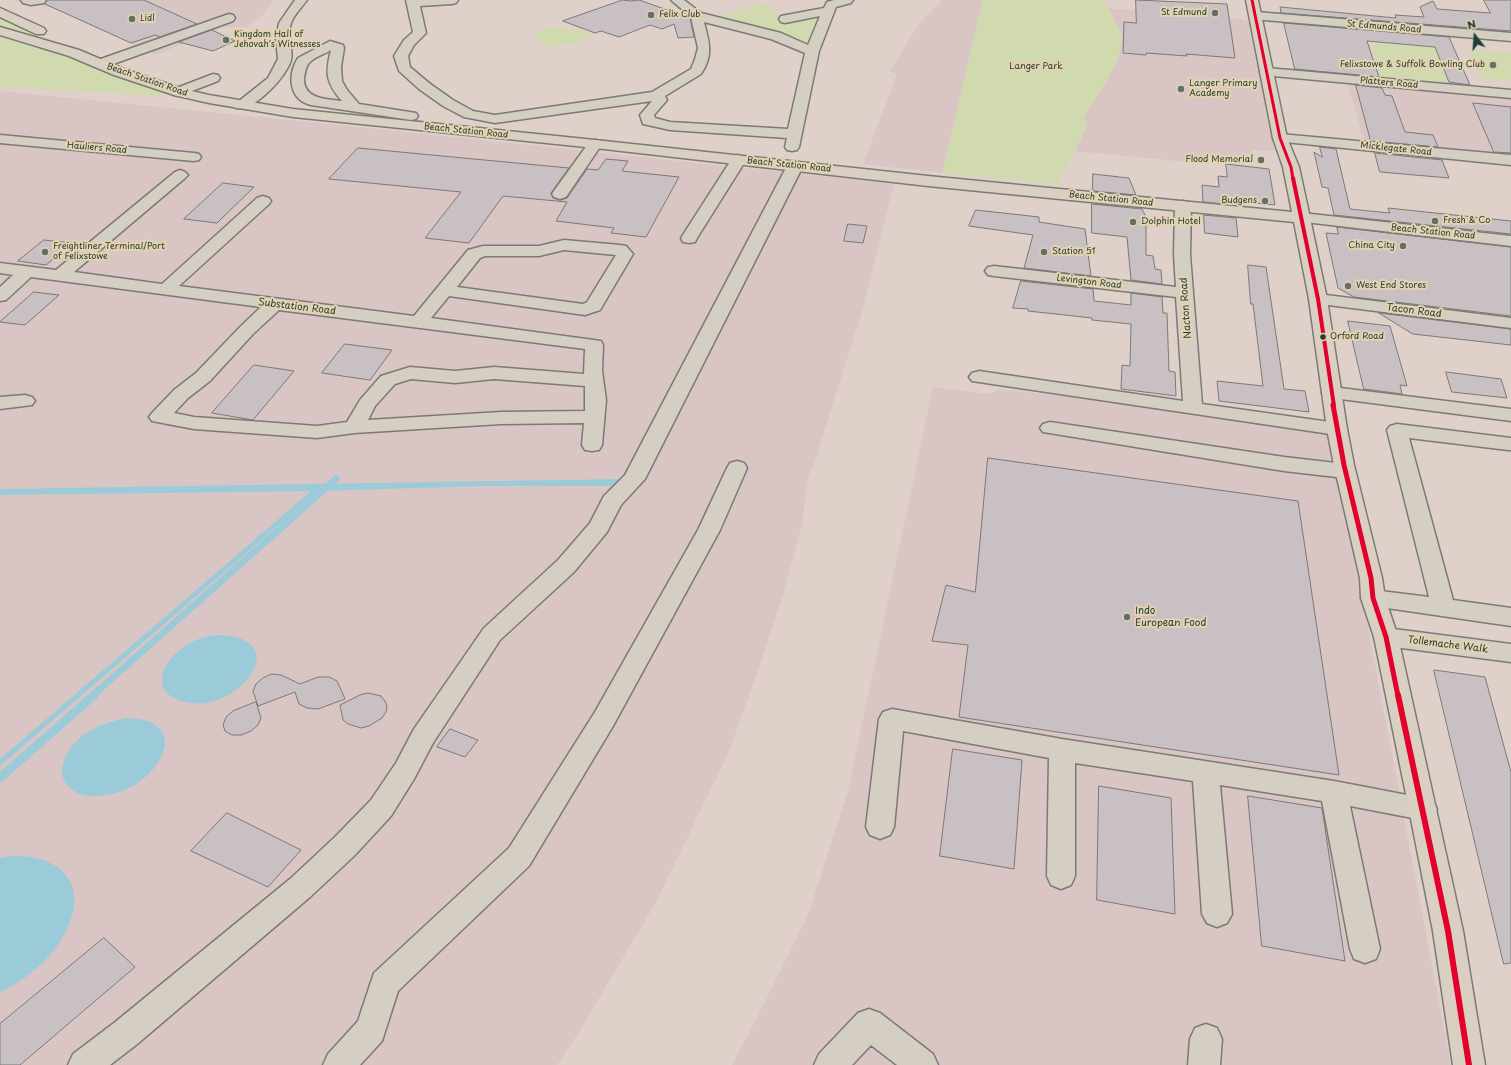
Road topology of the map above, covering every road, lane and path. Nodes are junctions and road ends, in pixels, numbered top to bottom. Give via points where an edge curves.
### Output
1 (27, 0) edge
2 (40, 0) edge
3 (301, 0) edge
4 (452, 0) edge
5 (677, 0) edge
6 (847, 0) edge
7 (1252, 0) edge
8 (412, 2) edge
9 (828, 11) junction
10 (0, 12) edge
11 (697, 16) junction
12 (1256, 16) junction
13 (229, 18) dead end
14 (785, 19) dead end
15 (0, 31) edge
16 (1511, 37) edge
17 (812, 51) junction
18 (74, 53) junction
19 (100, 64) junction
20 (1267, 72) junction
21 (213, 78) dead end
22 (179, 92) junction
23 (1511, 94) edge
24 (658, 95) junction
25 (241, 105) junction
26 (355, 108) junction
27 (411, 116) dead end
28 (486, 118) junction
29 (473, 132) junction
30 (1280, 138) junction
31 (0, 139) edge
32 (595, 144) junction
33 (194, 157) dead end
34 (738, 160) junction
35 (1511, 160) edge
36 (795, 166) junction
37 (180, 175) dead end
38 (560, 194) dead end
39 (263, 200) dead end
40 (1183, 206) junction
41 (1302, 218) junction
42 (689, 238) dead end
43 (1511, 241) edge
44 (0, 268) edge
45 (994, 271) dead end
46 (28, 272) junction
47 (60, 275) junction
48 (166, 289) junction
49 (444, 290) junction
50 (1185, 293) junction
51 (0, 296) edge
52 (1318, 299) junction
53 (275, 304) junction
54 (418, 322) junction
55 (1511, 323) edge
56 (979, 377) dead end
57 (594, 381) junction
58 (1332, 393) junction
59 (25, 401) dead end
60 (0, 403) edge
61 (1193, 409) junction
62 (1504, 414) edge
63 (594, 418) junction
64 (354, 427) junction
65 (1050, 428) dead end
66 (1337, 429) junction
67 (592, 445) dead end
68 (1510, 448) edge
69 (737, 468) dead end
70 (1345, 472) junction
71 (1373, 598) junction
72 (1442, 608) junction
73 (1511, 617) edge
74 (1386, 637) junction
75 (1511, 653) edge
76 (1062, 750) junction
77 (1206, 773) junction
78 (1334, 792) junction
79 (1423, 809) junction
80 (880, 826) dead end
81 (1061, 876) dead end
82 (1217, 914) dead end
83 (1365, 949) dead end
84 (84, 1065) edge
85 (339, 1065) edge
86 (830, 1065) edge
87 (922, 1065) edge
88 (1470, 1065) edge

1 - 2 street
3 - 25 street via 285,23 282,39 285,59 273,80
4 - 8 street
5 - 11 street
6 - 9 street via 831,5
7 - 12 main road
8 - 28 street via 420,33 409,43 402,56 404,68 448,103 469,114
9 - 14 street
9 - 17 street
10 - 18 main road, Beach Station Road via 60,40
11 - 17 street via 776,36
11 - 24 street via 704,48 702,59 696,71
12 - 16 street, St Edmunds Road
12 - 20 main road
13 - 19 street
15 - 18 main road, Beach Station Road
17 - 24 street via 794,140 670,126 648,121 647,115 660,100
18 - 19 main road, Beach Station Road
19 - 22 main road, Beach Station Road
20 - 23 street, Platters Road
20 - 30 main road
21 - 22 street
22 - 25 main road, Beach Station Road
24 - 28 street via 544,113
25 - 29 main road, Beach Station Road
26 - 26 street via 310,101 297,84 303,61 330,45 338,48 333,66 334,79 341,93
26 - 27 street
28 - 29 street
29 - 32 main road, Beach Station Road
30 - 35 street, Micklegate Road
30 - 41 main road via 1291,167
31 - 33 street, Hauliers Road
32 - 34 main road, Beach Station Road
32 - 38 street
34 - 36 main road, Beach Station Road
34 - 42 street
36 - 40 main road, Beach Station Road
36 - 84 street via 634,479 612,501 599,527 566,566 492,634 423,736 405,771 381,808 300,888 125,1034
37 - 47 street
39 - 48 street
40 - 41 main road, Beach Station Road
40 - 50 street, Nacton Road via 1182,255
41 - 43 street, Beach Station Road
41 - 52 main road
44 - 46 street, Substation Road
45 - 50 street, Levington Road
46 - 47 street, Substation Road
46 - 51 street
47 - 48 street, Substation Road
48 - 53 street, Substation Road
49 - 49 street via 474,254 483,250 539,251 564,245 620,250 625,254 594,306 585,310
49 - 54 street
50 - 61 street, Nacton Road
52 - 55 street, Tacon Road
52 - 58 main road
53 - 54 street, Substation Road
53 - 64 street via 203,377 181,394 159,417 194,423 317,432
54 - 57 street, Substation Road via 594,345
56 - 61 street
57 - 63 street
57 - 64 street via 494,373 455,377 410,373 388,380 368,404
58 - 62 street
58 - 66 main road
59 - 60 street
61 - 66 street
62 - 68 street
63 - 64 street via 501,418
63 - 67 street
65 - 70 street
66 - 70 main road
68 - 72 street via 1397,430
69 - 85 street via 709,530 608,712 519,857 385,984 371,1030
70 - 71 main road via 1371,578
71 - 72 street
71 - 74 main road
72 - 73 street
74 - 75 street, Tollemache Walk
74 - 79 main road
76 - 77 street
76 - 80 street via 892,719
76 - 81 street
77 - 78 street
77 - 82 street
78 - 79 street
78 - 83 street
79 - 88 main road via 1448,931
86 - 87 street via 869,1024

